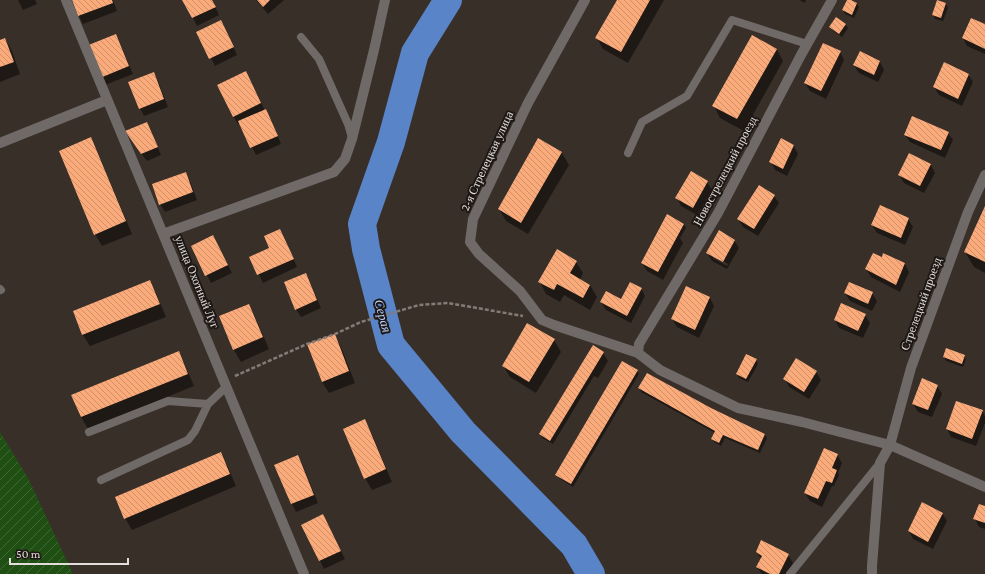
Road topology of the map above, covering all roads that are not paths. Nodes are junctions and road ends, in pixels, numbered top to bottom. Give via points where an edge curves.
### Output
1 (66, 0) edge
2 (384, 0) edge
3 (585, 0) edge
4 (832, 0) edge
5 (300, 36) dead end
6 (807, 44) junction
7 (107, 100) junction
8 (352, 139) junction
9 (0, 144) edge
10 (628, 153) dead end
11 (985, 175) edge
12 (163, 234) junction
13 (638, 353) junction
14 (225, 384) junction
15 (208, 404) junction
16 (89, 432) dead end
17 (890, 444) junction
18 (880, 463) junction
19 (101, 480) dead end
20 (985, 487) edge
21 (304, 574) edge
22 (790, 574) edge
23 (872, 574) edge

1 - 7 street, улица Охотный Луг
2 - 8 street
3 - 13 street, 2-я Стрелецкая улица via 528,103 473,219 470,242 479,254 520,291 542,320
4 - 6 street, Новострелецкий проезд
5 - 8 lane via 319,59 348,124
6 - 10 lane via 732,20 687,96 642,122
6 - 13 street, Новострелецкий проезд via 718,213 639,344
7 - 9 street
7 - 12 street, улица Охотный Луг
8 - 12 street via 345,159 334,172
11 - 17 street, Стрелецкий проезд via 968,212 911,368
12 - 14 street, улица Охотный Луг
13 - 17 street via 660,370 738,408
14 - 15 lane
14 - 21 street, улица Охотный Луг
15 - 16 lane via 168,401
15 - 19 lane via 188,440
17 - 18 street, Стрелецкий проезд
17 - 20 street
18 - 22 lane
18 - 23 street

